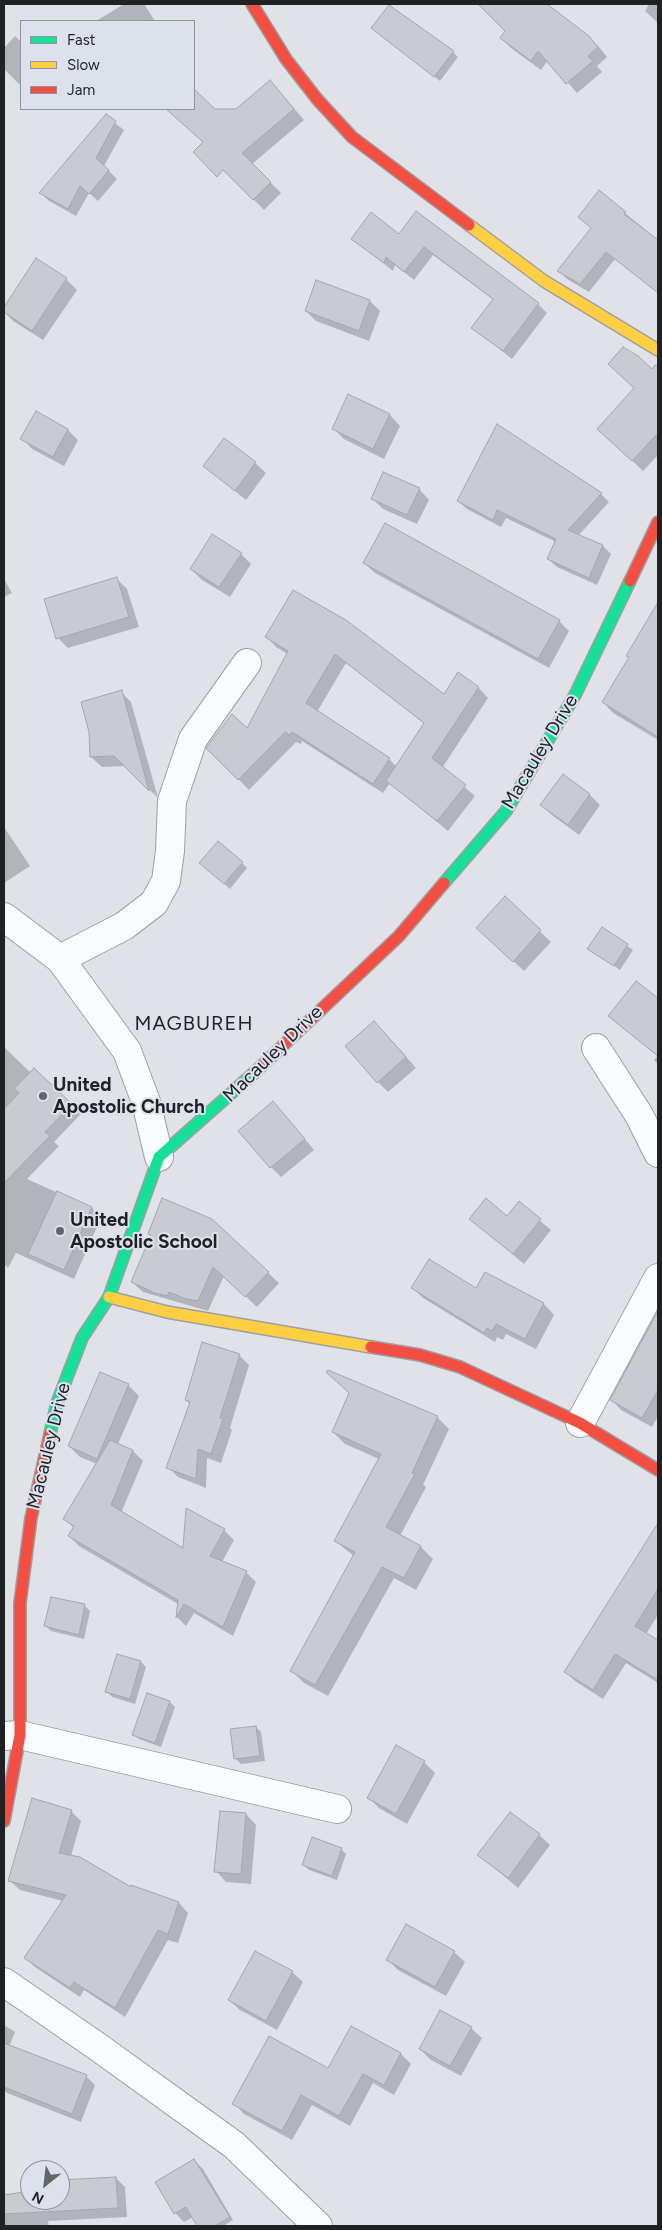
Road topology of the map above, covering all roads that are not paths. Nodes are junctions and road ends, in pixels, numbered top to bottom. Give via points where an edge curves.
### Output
1 (252, 4) edge
2 (658, 350) edge
3 (655, 541) edge
4 (247, 663) dead end
5 (4, 916) edge
6 (60, 959) junction
7 (596, 1048) dead end
8 (658, 1153) edge
9 (159, 1157) junction
10 (658, 1278) edge
11 (110, 1297) junction
12 (580, 1423) junction
13 (658, 1470) edge
14 (12, 1736) edge
15 (337, 1809) dead end
16 (4, 1821) edge
17 (4, 1982) edge
18 (318, 2225) edge

1 - 2 street via 286,60 352,137 544,281
3 - 9 street, Macauley Drive via 575,695 506,811 399,936 218,1107
4 - 6 street via 193,739 172,801 166,881 154,903 124,926
5 - 6 street
6 - 9 street via 127,1051 146,1102
7 - 8 street via 639,1115
9 - 11 street, Macauley Drive
10 - 12 street
11 - 12 street via 168,1312 420,1355 460,1367
11 - 14 street, Macauley Drive via 82,1338 57,1402 31,1518 20,1603
12 - 13 street
14 - 15 street
14 - 16 street, Macauley Drive
17 - 18 street via 234,2144

